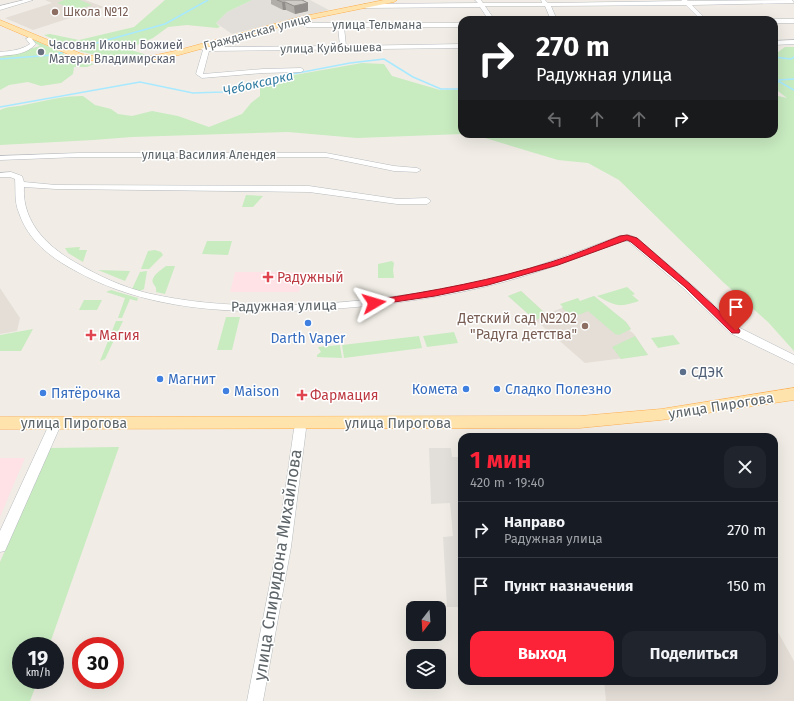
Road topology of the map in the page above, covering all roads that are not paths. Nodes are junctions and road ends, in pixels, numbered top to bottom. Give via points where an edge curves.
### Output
1 (30, 0) edge
2 (394, 0) edge
3 (479, 2) edge
4 (544, 2) edge
5 (685, 2) edge
6 (792, 2) edge
7 (364, 6) junction
8 (0, 8) edge
9 (489, 16) edge
10 (552, 16) edge
11 (700, 16) edge
12 (293, 21) junction
13 (778, 21) edge
14 (794, 21) edge
15 (0, 22) edge
16 (458, 25) edge
17 (341, 26) junction
18 (34, 36) junction
19 (794, 42) edge
20 (778, 43) edge
21 (458, 46) edge
22 (203, 48) junction
23 (343, 48) junction
24 (0, 54) edge
25 (301, 70) dead end
26 (0, 158) edge
27 (417, 170) dead end
28 (0, 174) edge
29 (19, 184) junction
30 (427, 201) dead end
31 (794, 360) edge
32 (794, 394) edge
33 (794, 401) edge
34 (0, 423) edge
35 (627, 423) junction
36 (55, 426) junction
37 (300, 426) junction
38 (0, 429) edge
39 (0, 546) edge
40 (255, 701) edge

1 - 8 street
2 - 7 main road, Гражданская улица
3 - 4 street
3 - 7 street
3 - 9 street
4 - 5 street
4 - 10 street
5 - 6 street
5 - 11 street
7 - 12 main road, Гражданская улица
12 - 17 street, улица Тельмана via 307,26
12 - 22 main road, Гражданская улица
13 - 14 street
15 - 18 main road, Гражданская улица
16 - 17 street, улица Тельмана
17 - 23 street
18 - 22 main road, Гражданская улица via 72,54 98,60 132,61
18 - 24 street via 29,39 32,44 30,47
19 - 20 street
21 - 23 street, улица Куйбышева
22 - 23 street, улица Куйбышева
22 - 25 street via 200,74 202,76
26 - 27 street, улица Василия Алендея via 74,155 326,155 397,169
28 - 29 street via 16,176
29 - 30 street via 56,187 309,189 386,201
29 - 31 street, Радужная улица via 20,202 25,218 40,242 61,258 93,278 126,291 165,301 207,306 323,307 410,298 485,283 556,264 622,238 629,238 688,286 734,330
32 - 35 main road, улица Пирогова
33 - 35 main road, улица Пирогова via 736,412
34 - 36 main road, улица Пирогова
35 - 37 main road, улица Пирогова
36 - 37 main road, улица Пирогова
36 - 38 main road, улица Пирогова
36 - 39 street
37 - 40 street, улица Спиридона Михайлова via 284,547

